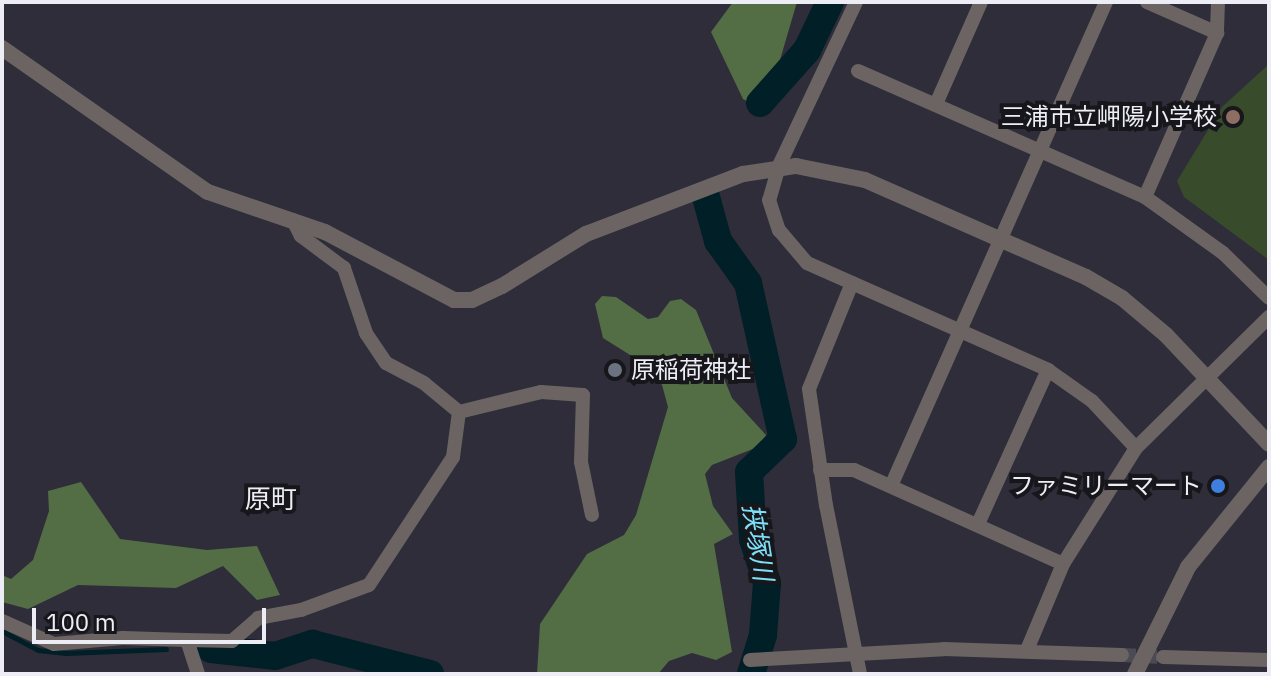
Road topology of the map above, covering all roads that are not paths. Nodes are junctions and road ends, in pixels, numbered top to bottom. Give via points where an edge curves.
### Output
1 (856, 2) edge
2 (981, 2) edge
3 (1106, 2) edge
4 (1147, 2) edge
5 (1218, 2) edge
6 (1217, 33) junction
7 (2, 48) edge
8 (858, 71) dead end
9 (936, 104) junction
10 (1041, 150) junction
11 (779, 166) junction
12 (1145, 197) junction
13 (293, 220) junction
14 (1001, 239) junction
15 (852, 283) junction
16 (1269, 298) edge
17 (1269, 317) edge
18 (961, 329) junction
19 (1048, 370) junction
20 (1206, 376) junction
21 (459, 412) junction
22 (1269, 444) edge
23 (1136, 448) junction
24 (1269, 467) edge
25 (820, 470) junction
26 (891, 486) junction
27 (592, 515) dead end
28 (978, 524) junction
29 (1063, 564) junction
30 (2, 621) edge
31 (187, 640) junction
32 (1027, 650) junction
33 (857, 653) junction
34 (1122, 655) tunnel mouth
35 (1163, 657) tunnel mouth
36 (756, 658) dead end
37 (1269, 660) edge
38 (198, 674) edge
39 (860, 674) edge
40 (1135, 674) edge

1 - 11 street
2 - 9 street
3 - 10 street
4 - 6 street
5 - 6 street
6 - 12 street
7 - 13 street via 208,192
8 - 9 street
9 - 10 street
10 - 12 street
10 - 14 street
11 - 13 street via 710,185 586,234 472,300 438,295 325,232
11 - 14 street via 819,167 865,180
11 - 15 street via 769,200 779,230 807,263
12 - 16 street via 1223,253
13 - 21 street via 301,236 344,268 366,333 386,363 424,383
14 - 18 street
14 - 20 street via 1122,298
15 - 18 street
15 - 25 street via 809,389
17 - 20 street
18 - 19 street
18 - 26 street
19 - 23 street via 1092,401
19 - 28 street
20 - 22 street
20 - 23 street
21 - 27 street via 541,392 583,395 583,487
21 - 31 street via 445,474 388,549 369,585 301,610 258,618 232,641
23 - 29 street
24 - 40 street via 1188,567
25 - 26 street via 854,470
25 - 33 street
26 - 28 street
28 - 29 street
29 - 32 street
30 - 31 street via 54,644
31 - 38 street
32 - 33 street
32 - 34 street
33 - 36 street
33 - 39 street
35 - 37 street

